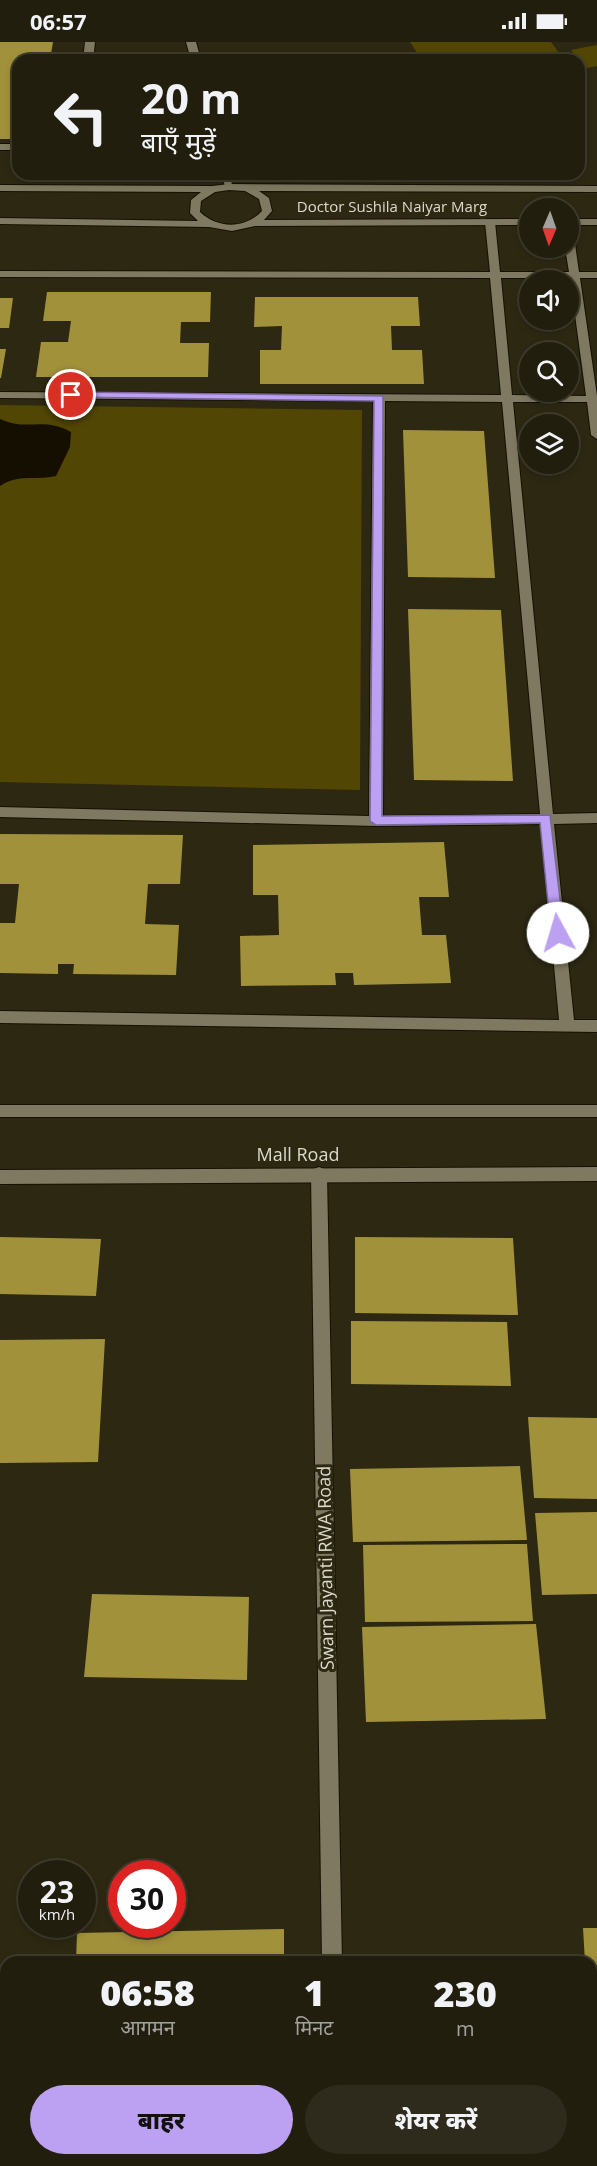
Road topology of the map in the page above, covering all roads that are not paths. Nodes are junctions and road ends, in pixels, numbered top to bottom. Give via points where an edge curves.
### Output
1 (227, 180) edge
2 (229, 187) junction
3 (0, 188) edge
4 (243, 188) junction
5 (212, 189) junction
6 (597, 189) edge
7 (0, 221) edge
8 (490, 222) junction
9 (519, 222) edge
10 (579, 222) edge
11 (597, 222) edge
12 (255, 223) junction
13 (209, 224) junction
14 (0, 274) edge
15 (579, 275) edge
16 (597, 275) edge
17 (495, 276) junction
18 (519, 276) edge
19 (579, 306) edge
20 (0, 395) edge
21 (379, 398) junction
22 (507, 399) junction
23 (594, 399) edge
24 (597, 435) edge
25 (0, 812) edge
26 (597, 818) edge
27 (546, 819) junction
28 (376, 821) junction
29 (0, 1017) edge
30 (567, 1025) junction
31 (597, 1026) edge
32 (0, 1111) edge
33 (597, 1111) edge
34 (319, 1174) junction
35 (597, 1174) edge
36 (0, 1177) edge
37 (332, 1956) edge

1 - 2 street
2 - 4 street, Doctor Sushila Naiyar Marg
2 - 5 street, Doctor Sushila Naiyar Marg
3 - 5 street, Doctor Sushila Naiyar Marg
4 - 6 street, Doctor Sushila Naiyar Marg
4 - 12 street, Doctor Sushila Naiyar Marg via 257,192 268,204 267,211
5 - 13 street via 194,206 198,217
7 - 13 street, Doctor Sushila Naiyar Marg
8 - 9 street, Doctor Sushila Naiyar Marg
8 - 12 street, Doctor Sushila Naiyar Marg
8 - 17 street
10 - 11 street
12 - 13 street, Doctor Sushila Naiyar Marg via 232,228
14 - 17 street
15 - 16 street
17 - 18 street
17 - 22 street
19 - 23 street
20 - 21 street
21 - 22 street
21 - 28 street
22 - 23 street
22 - 27 street
23 - 24 street
25 - 28 street
26 - 27 street
27 - 28 street
27 - 30 street
29 - 30 street
30 - 31 street
32 - 33 street
34 - 35 street, Mall Road
34 - 36 street, Mall Road
34 - 37 street, Swarn Jayanti RWA Road

